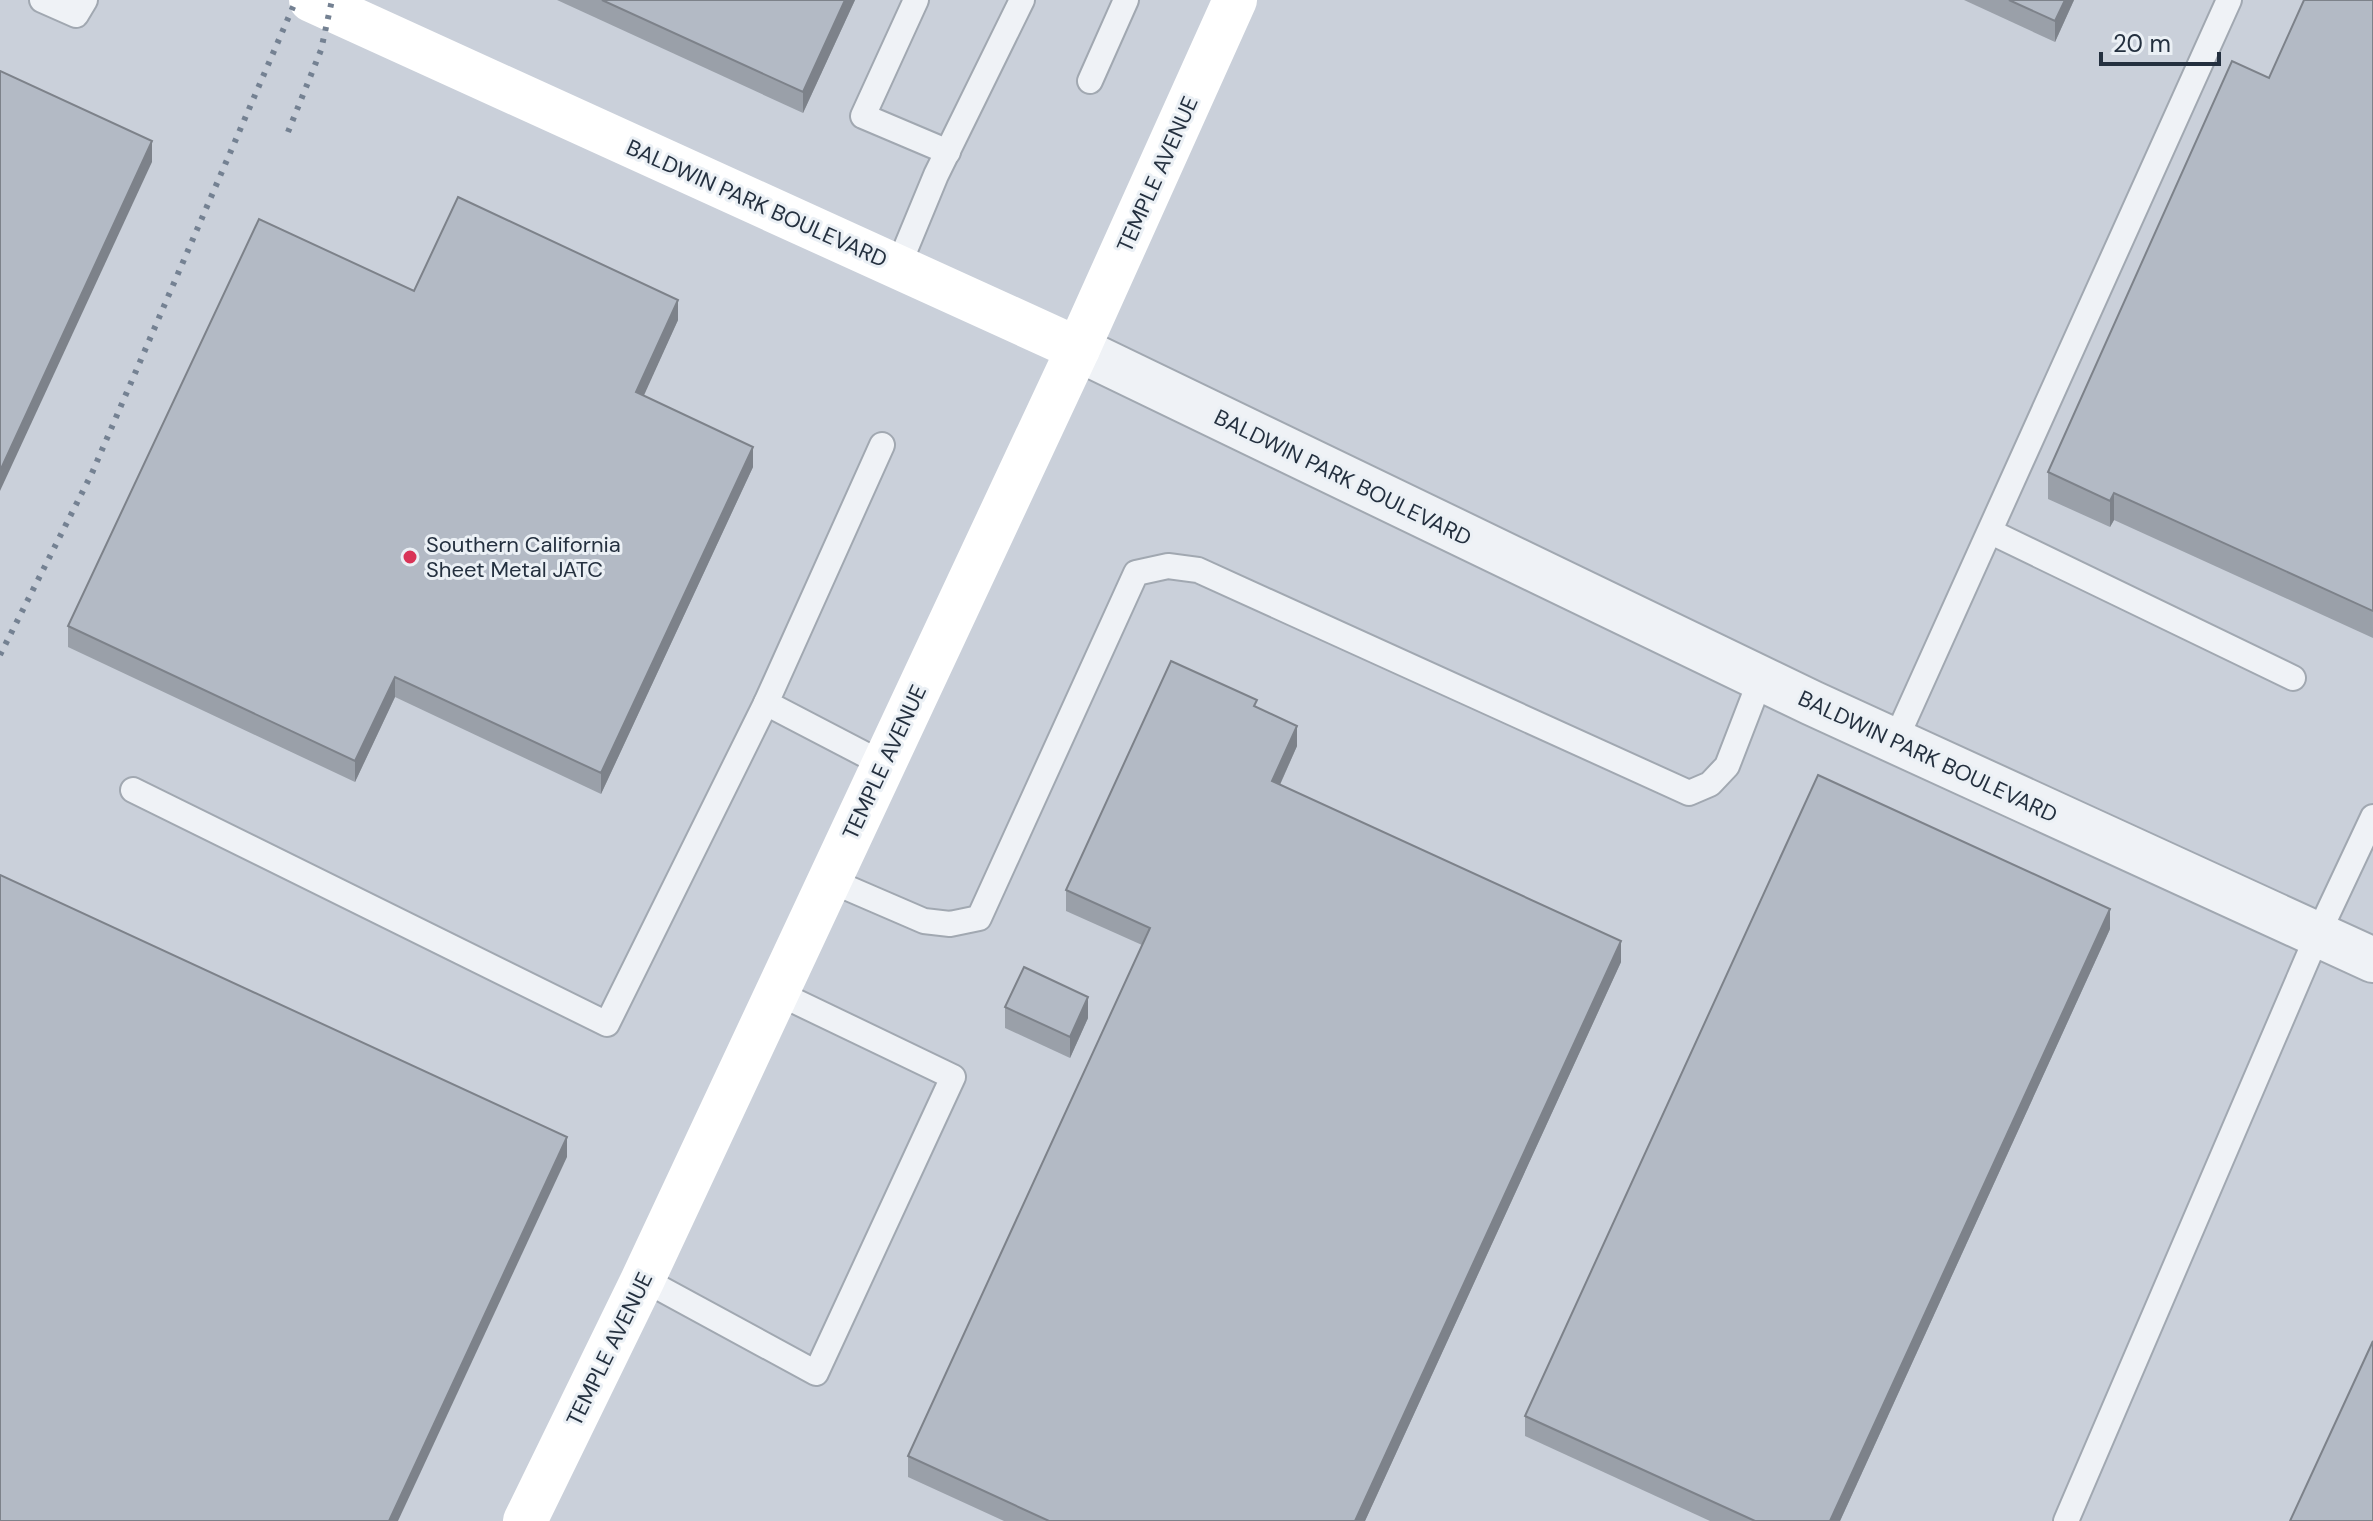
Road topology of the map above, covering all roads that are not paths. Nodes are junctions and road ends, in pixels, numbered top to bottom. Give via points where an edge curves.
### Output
1 (42, 0) edge
2 (85, 0) edge
3 (311, 0) edge
4 (916, 0) edge
5 (1022, 0) edge
6 (1126, 0) edge
7 (1235, 0) edge
8 (2229, 0) edge
9 (1090, 81) dead end
10 (948, 152) junction
11 (898, 267) junction
12 (1078, 349) junction
13 (882, 445) dead end
14 (1991, 532) junction
15 (1761, 678) junction
16 (2293, 678) dead end
17 (766, 703) junction
18 (1895, 741) junction
19 (883, 764) junction
20 (133, 790) dead end
21 (2373, 817) edge
22 (829, 880) junction
23 (2318, 934) junction
24 (2373, 960) edge
25 (776, 992) junction
26 (643, 1279) junction
27 (525, 1521) edge
28 (2066, 1521) edge

1 - 2 lane via 76,15
3 - 11 main road, BALDWIN PARK BOULEVARD
4 - 10 lane via 863,116
5 - 10 lane
6 - 9 lane
7 - 12 main road, TEMPLE AVENUE
8 - 14 lane
10 - 11 lane
11 - 12 main road, BALDWIN PARK BOULEVARD
12 - 15 street, BALDWIN PARK BOULEVARD
12 - 19 main road, TEMPLE AVENUE
13 - 17 lane
14 - 16 lane
14 - 18 lane
15 - 18 street, BALDWIN PARK BOULEVARD
15 - 22 lane via 1727,766 1710,784 1689,793 1198,570 1168,566 1136,573 979,918 950,924 924,921
17 - 19 lane
17 - 20 lane via 607,1024
18 - 23 street, BALDWIN PARK BOULEVARD
19 - 22 main road, TEMPLE AVENUE
21 - 23 lane
22 - 25 main road, TEMPLE AVENUE
23 - 24 street, BALDWIN PARK BOULEVARD
23 - 28 lane
25 - 26 main road, TEMPLE AVENUE
25 - 26 lane via 953,1077 816,1373
26 - 27 main road, TEMPLE AVENUE

